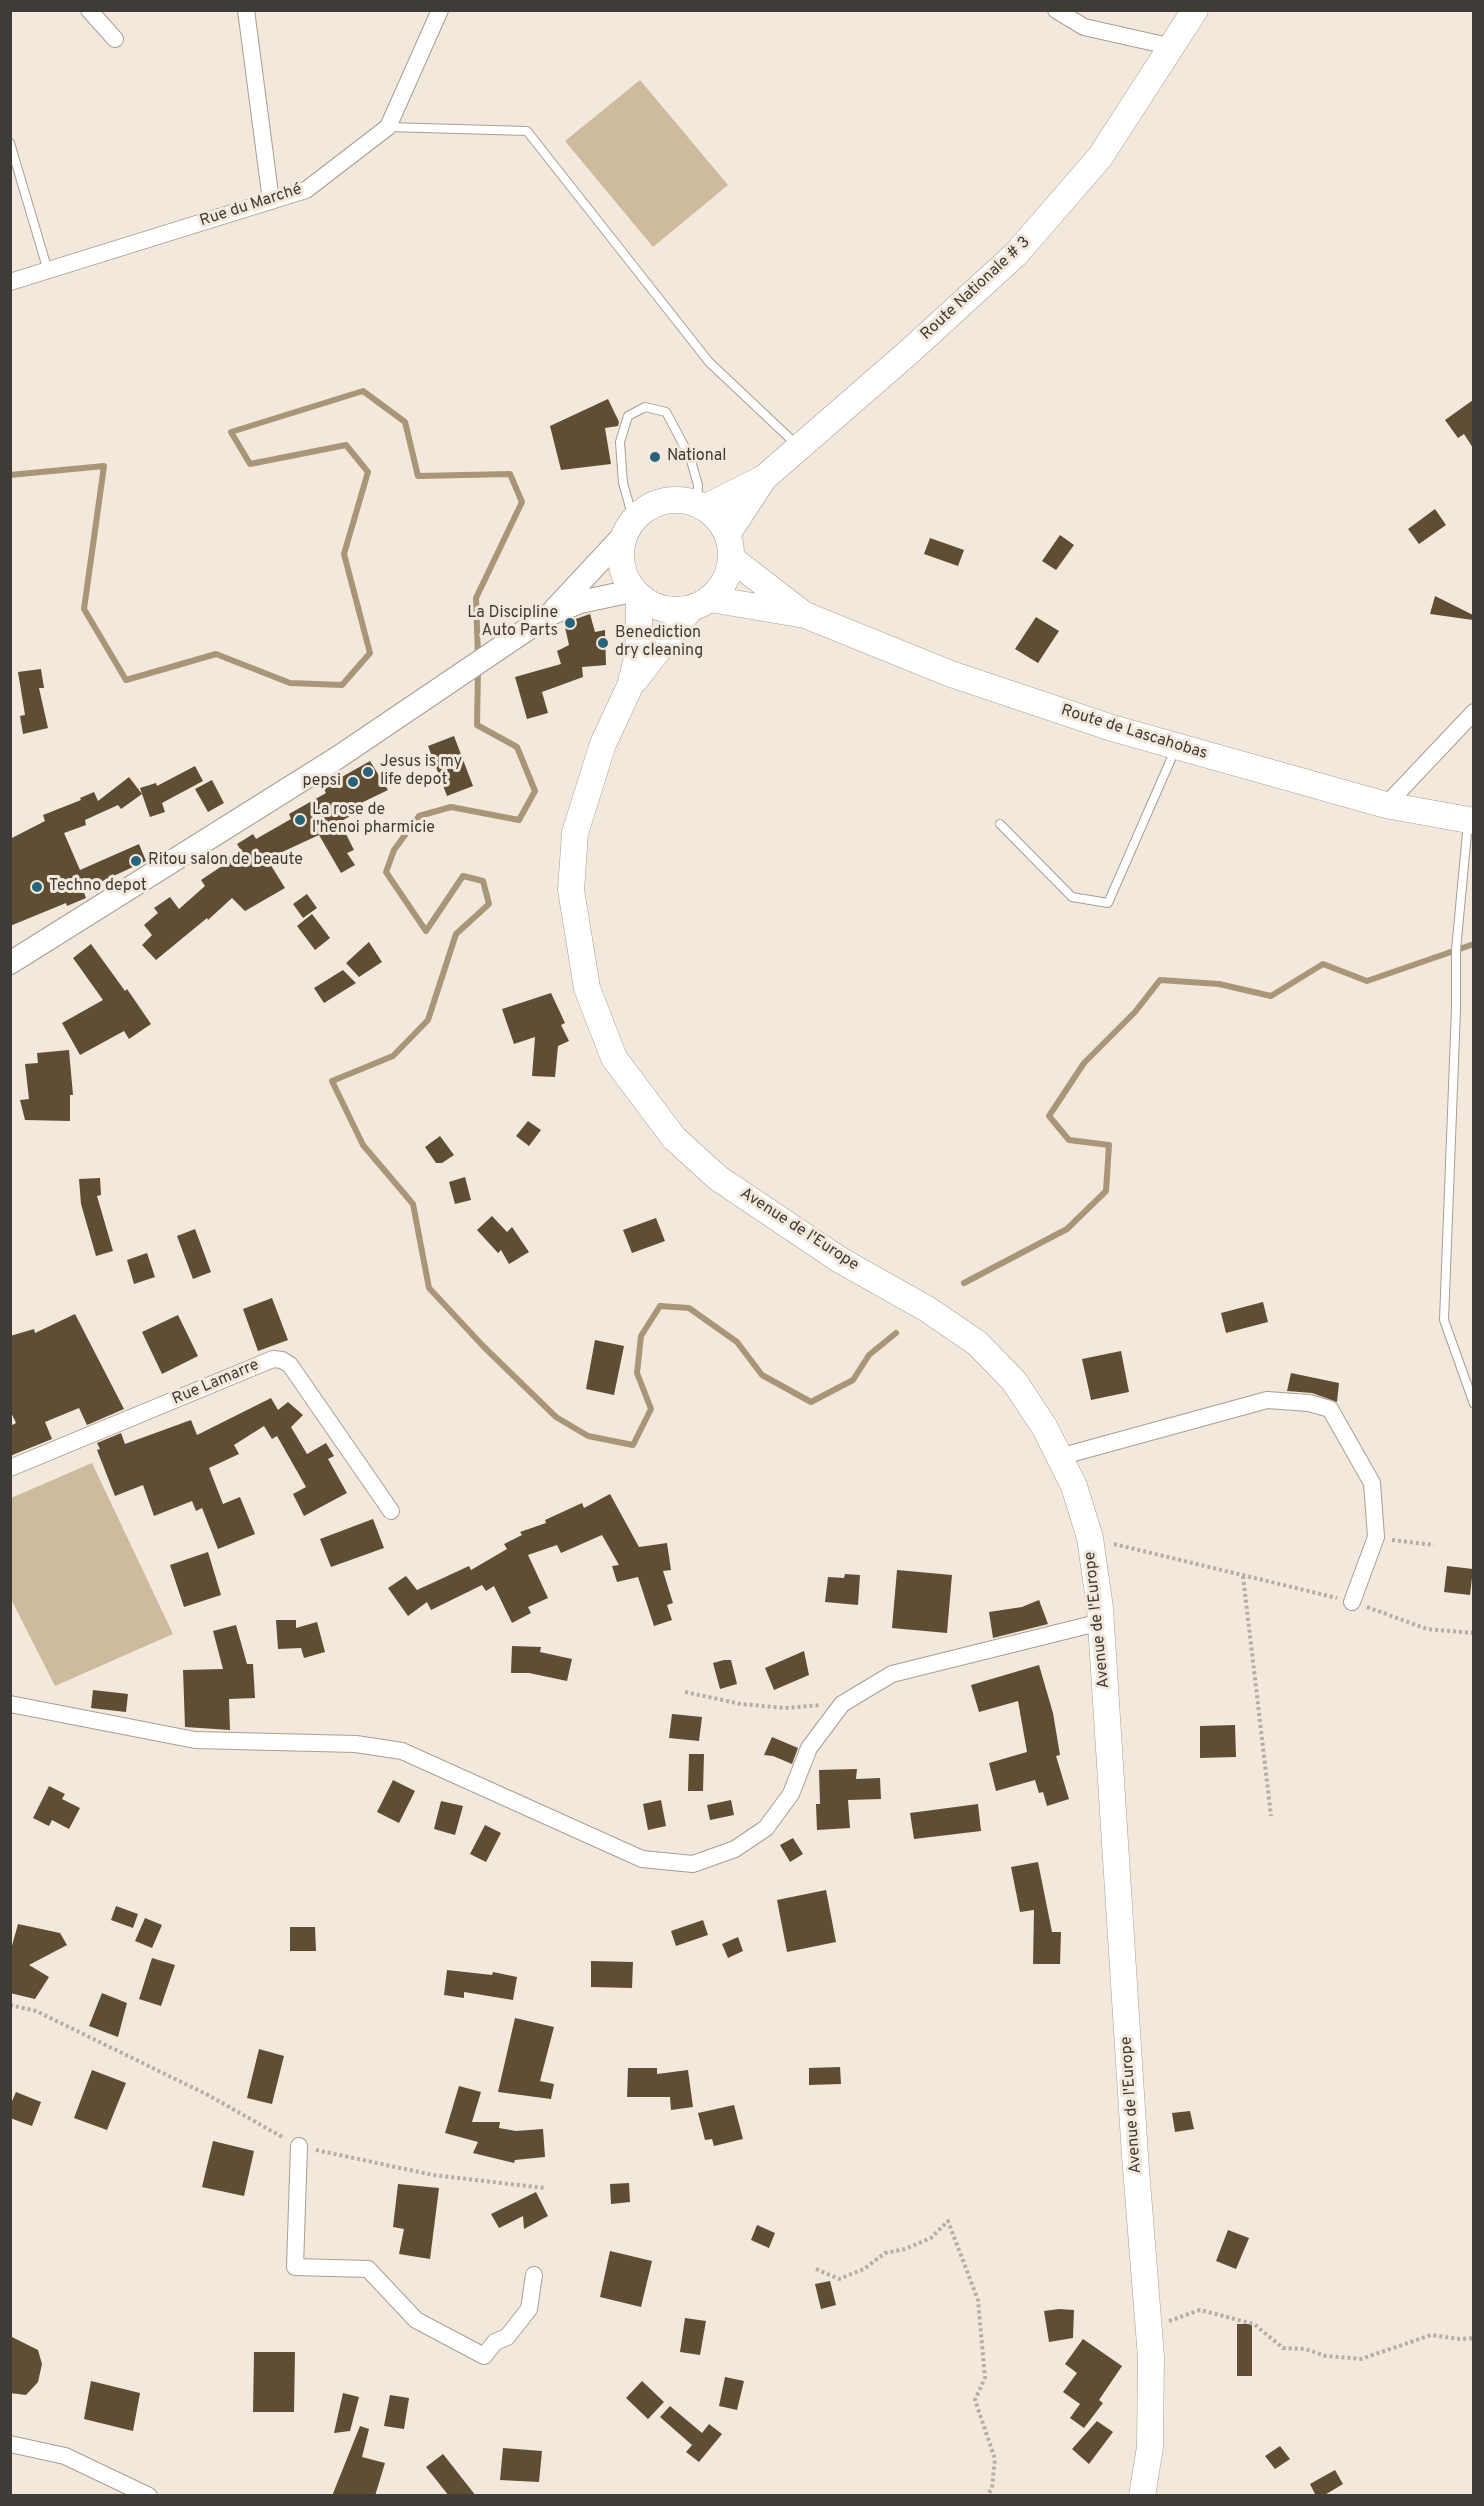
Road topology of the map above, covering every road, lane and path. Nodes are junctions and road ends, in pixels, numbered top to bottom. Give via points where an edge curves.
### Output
1 (89, 10) edge
2 (246, 10) edge
3 (440, 10) edge
4 (1056, 10) edge
5 (1195, 10) edge
6 (115, 39) dead end
7 (1173, 47) junction
8 (388, 127) junction
9 (10, 143) edge
10 (271, 201) junction
11 (48, 271) junction
12 (10, 282) edge
13 (800, 448) junction
14 (764, 478) junction
15 (702, 505) junction
16 (628, 528) junction
17 (728, 534) junction
18 (732, 559) junction
19 (636, 594) junction
20 (701, 604) junction
21 (550, 614) junction
22 (805, 615) junction
23 (630, 686) junction
24 (1473, 712) edge
25 (1176, 747) junction
26 (1386, 804) junction
27 (1471, 820) edge
28 (1000, 824) dead end
29 (10, 963) edge
30 (1473, 1404) edge
31 (1059, 1457) junction
32 (10, 1468) edge
33 (391, 1511) dead end
34 (1376, 1538) junction
35 (1089, 1539) junction
36 (1434, 1545) dead end
37 (1243, 1576) junction
38 (1353, 1602) junction
39 (1101, 1622) junction
40 (1473, 1633) edge
41 (685, 1692) dead end
42 (10, 1704) edge
43 (842, 1704) junction
44 (1271, 1816) dead end
45 (10, 2004) edge
46 (298, 2146) junction
47 (544, 2188) dead end
48 (816, 2268) dead end
49 (534, 2275) dead end
50 (1149, 2329) junction
51 (1473, 2338) edge
52 (10, 2444) edge
53 (150, 2496) edge
54 (987, 2496) edge
55 (1142, 2496) edge

1 - 6 street
2 - 10 street
3 - 8 street, Rue du Marché
4 - 7 street via 1084,27
5 - 7 main road, Route Nationale # 3
7 - 13 main road, Route Nationale # 3 via 1100,157 1016,254
8 - 10 street, Rue du Marché via 306,190
8 - 13 lane via 527,131 709,362
9 - 11 lane
10 - 11 street, Rue du Marché
11 - 12 street, Rue du Marché
13 - 14 main road, Route Nationale # 3
14 - 15 main road, Route Nationale # 3
14 - 17 main road, Route Nationale # 3
15 - 16 main road via 674,499 651,504
15 - 16 lane via 690,457 666,412 645,407 628,416 620,442
15 - 17 main road via 719,519
16 - 19 main road via 620,556 623,574
16 - 21 main road
17 - 18 main road
18 - 20 main road via 725,581
18 - 22 main road, Route de Lascahobas
19 - 20 main road via 655,607 673,610
19 - 21 main road via 580,602
19 - 23 main road, Avenue de l'Europe via 639,650
20 - 22 main road, Route de Lascahobas
20 - 23 main road, Avenue de l'Europe
21 - 29 main road via 337,758
22 - 25 main road, Route de Lascahobas via 951,674
23 - 31 main road, Avenue de l'Europe via 603,744 575,833 571,890 587,988 614,1058 675,1138 718,1178 840,1260 927,1309 977,1344 1014,1381
24 - 26 street
25 - 26 main road, Route de Lascahobas
25 - 28 lane via 1108,903 1072,897
26 - 27 main road, Route de Lascahobas
27 - 30 lane via 1456,950 1444,1320
31 - 34 street via 1267,1400 1309,1403 1330,1409 1372,1483
31 - 35 main road, Avenue de l'Europe via 1074,1486
32 - 33 street, Rue Lamarre via 273,1359 282,1360 290,1365
34 - 36 path
34 - 38 street
35 - 37 path
35 - 39 main road, Avenue de l'Europe
37 - 38 path
37 - 44 path
38 - 40 path via 1427,1629
39 - 43 street via 892,1674
39 - 50 main road, Avenue de l'Europe
41 - 43 path via 741,1704 785,1708
42 - 43 street via 195,1740 356,1744 402,1751 642,1859 693,1864 735,1849 766,1828 791,1794 809,1748
45 - 46 path via 36,2011 197,2090
46 - 47 path via 433,2175
46 - 49 street via 295,2267 368,2269 416,2320 484,2356 495,2342 507,2337 529,2309
48 - 54 path via 839,2279 864,2269 885,2253 931,2238 948,2221 978,2300 985,2378 975,2400 995,2459 992,2488
50 - 51 path via 1200,2310 1254,2324 1283,2348 1361,2359 1431,2335
50 - 55 main road, Avenue de l'Europe via 1149,2447
52 - 53 street via 65,2456

